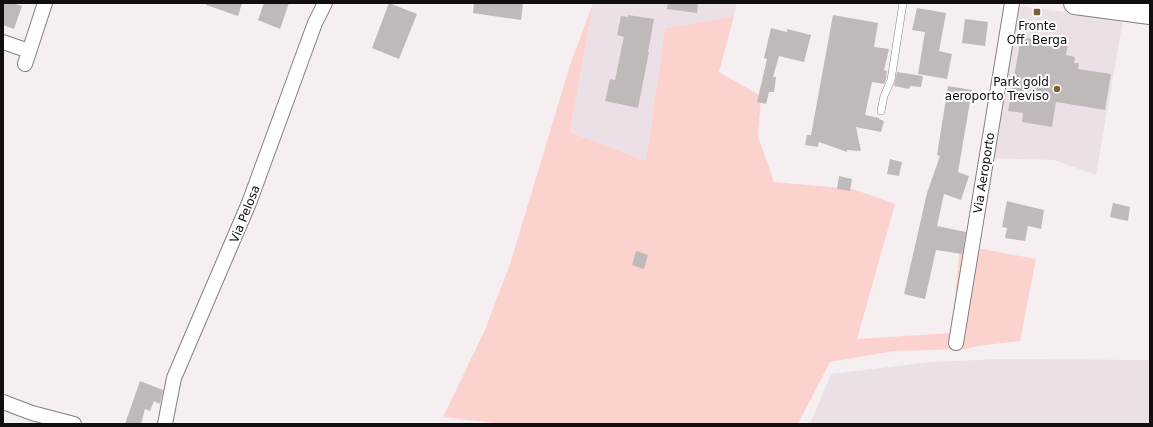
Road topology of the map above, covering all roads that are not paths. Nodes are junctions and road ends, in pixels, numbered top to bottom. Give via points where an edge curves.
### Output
1 (45, 3) edge
2 (325, 3) edge
3 (904, 3) edge
4 (1012, 3) edge
5 (1075, 3) edge
6 (1150, 14) edge
7 (3, 42) edge
8 (881, 111) dead end
9 (956, 343) dead end
10 (3, 402) edge
11 (74, 424) edge
12 (165, 424) edge

1 - 7 street via 27,57
2 - 12 street, Via Pelosa via 315,23 250,203 174,378
3 - 8 lane via 891,80
4 - 9 street, Via Aeroporto
5 - 6 main road
10 - 11 street

